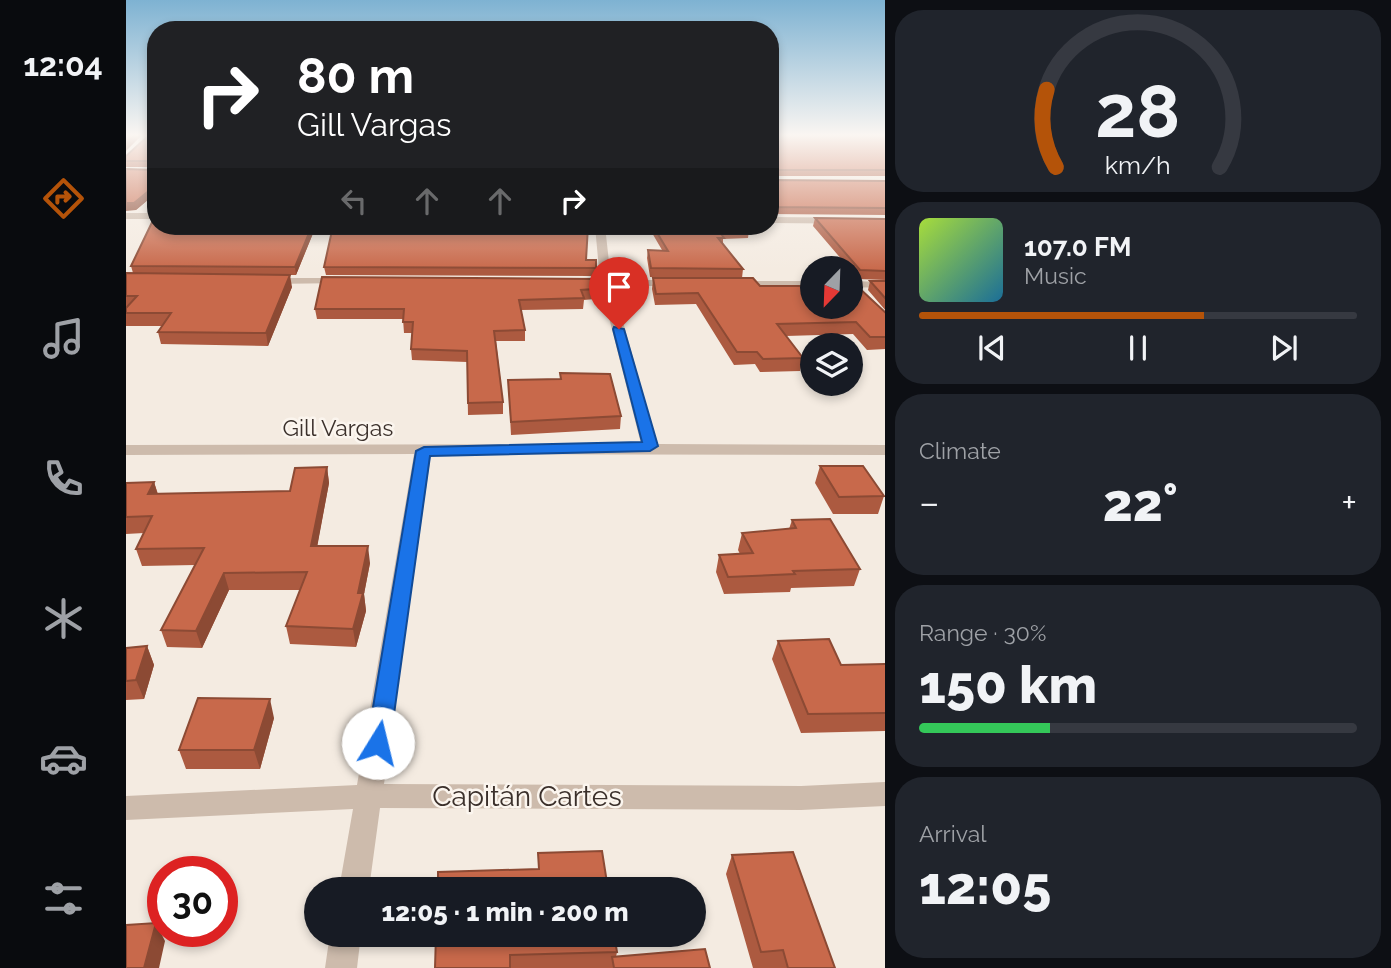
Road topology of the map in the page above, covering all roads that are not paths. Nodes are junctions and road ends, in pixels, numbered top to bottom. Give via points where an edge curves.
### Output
1 (126, 216) edge
2 (147, 216) edge
3 (779, 220) edge
4 (885, 221) edge
5 (601, 235) edge
6 (249, 281) edge
7 (359, 282) edge
8 (565, 282) edge
9 (606, 283) junction
10 (688, 283) edge
11 (716, 283) edge
12 (800, 284) edge
13 (863, 284) edge
14 (885, 285) edge
15 (650, 446) junction
16 (126, 450) edge
17 (885, 450) edge
18 (424, 451) junction
19 (885, 794) edge
20 (370, 796) junction
21 (126, 808) edge
22 (356, 877) edge
23 (344, 947) edge
24 (341, 968) edge

1 - 2 street
3 - 4 street
5 - 9 street
6 - 7 street
8 - 9 street
9 - 10 street
9 - 15 street
11 - 12 street
13 - 14 street
15 - 17 street, Gill Vargas
15 - 18 street, Gill Vargas
16 - 18 street, Gill Vargas
18 - 20 street
19 - 20 street, Capitán Cartes via 802,798
20 - 21 street, Capitán Cartes
20 - 22 street
23 - 24 street

